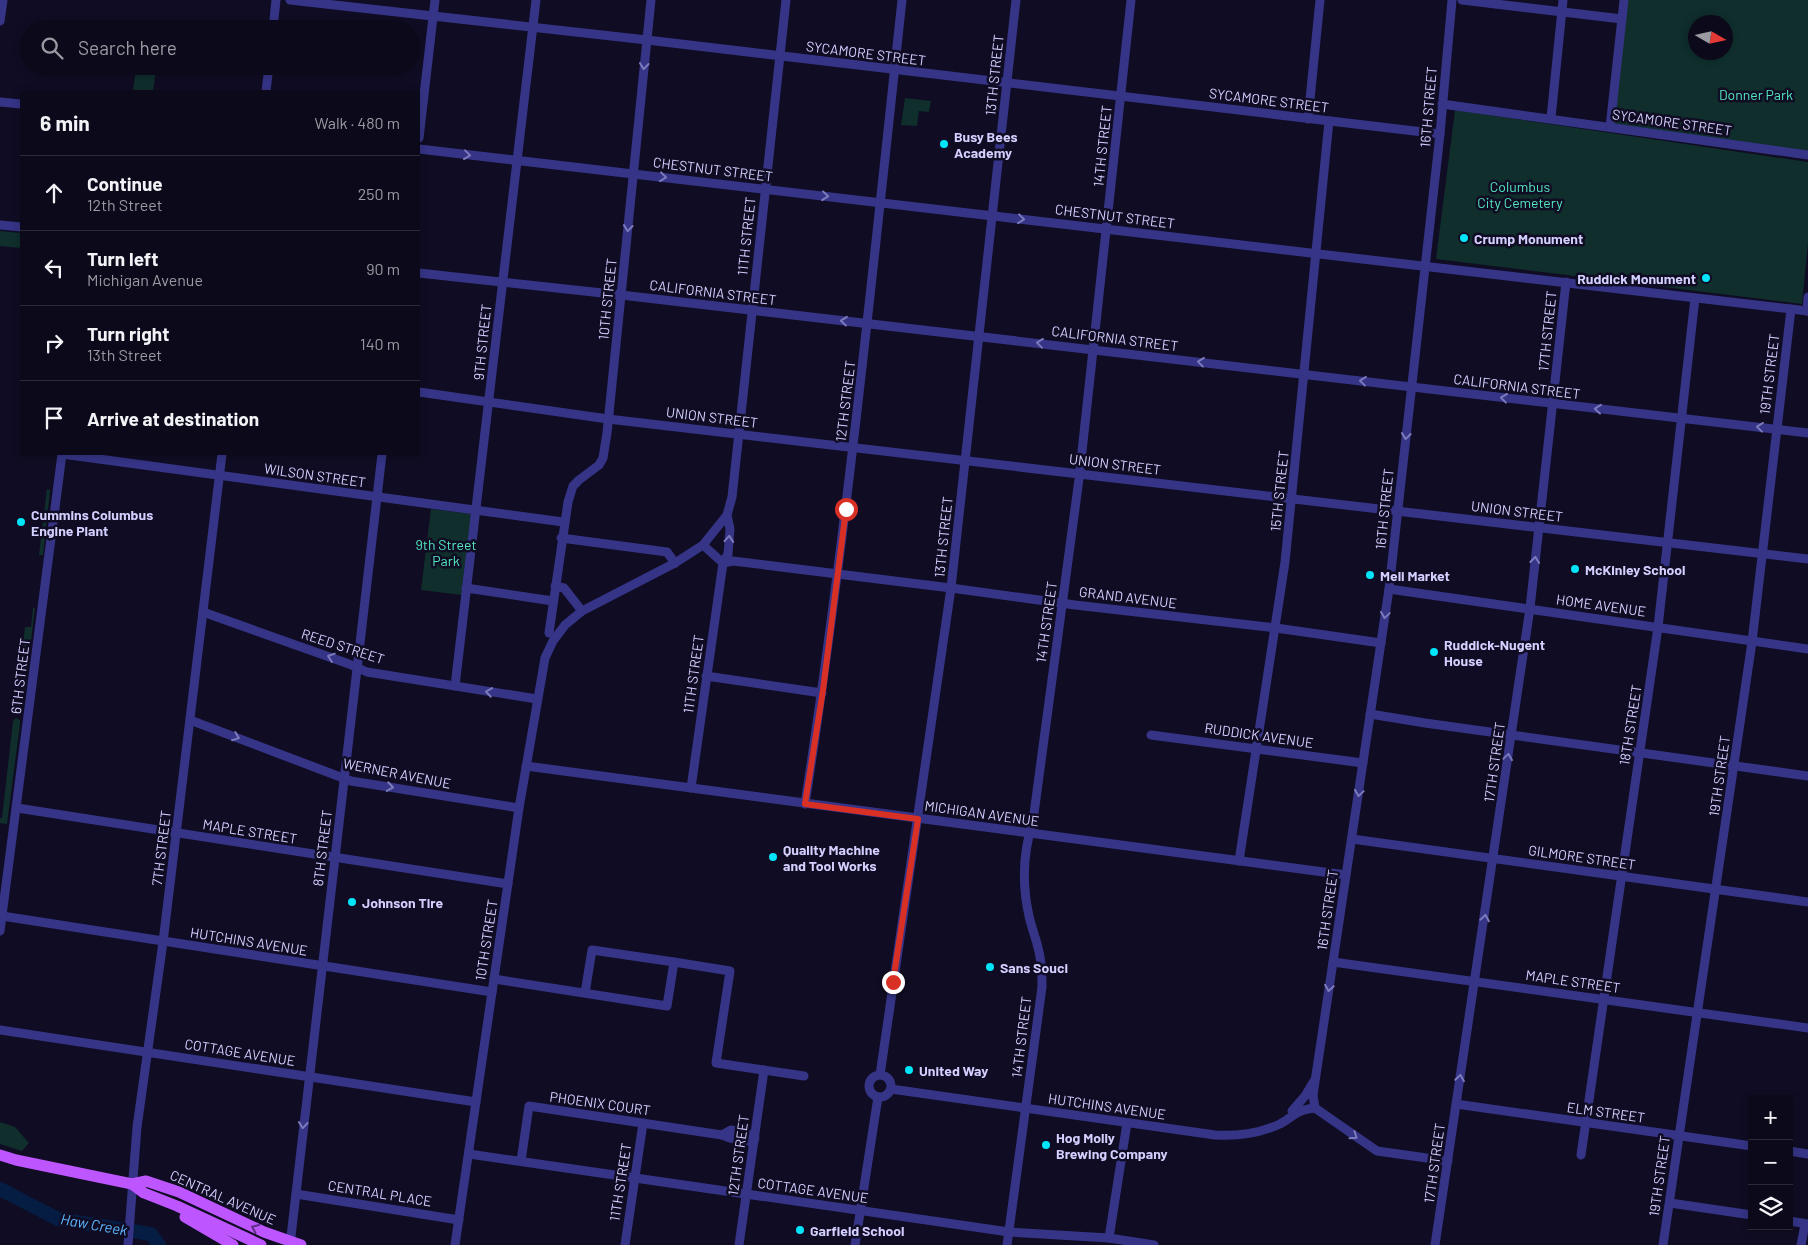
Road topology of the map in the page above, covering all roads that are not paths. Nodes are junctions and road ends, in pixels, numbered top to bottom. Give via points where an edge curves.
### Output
1 (2, 0) edge
2 (276, 0) edge
3 (290, 0) edge
4 (435, 0) edge
5 (536, 0) edge
6 (652, 0) edge
7 (786, 0) edge
8 (902, 0) edge
9 (1016, 0) edge
10 (1131, 0) edge
11 (1320, 0) edge
12 (1452, 0) edge
13 (1462, 0) edge
14 (1563, 0) edge
15 (1624, 0) edge
16 (1562, 12) junction
17 (433, 17) junction
18 (1622, 18) junction
19 (274, 20) edge
20 (0, 21) edge
21 (532, 29) junction
22 (647, 40) junction
23 (780, 57) junction
24 (895, 70) junction
25 (267, 75) edge
26 (1007, 84) junction
27 (266, 90) edge
28 (1121, 96) junction
29 (0, 102) edge
30 (20, 104) edge
31 (1442, 104) junction
32 (1551, 118) junction
33 (1308, 119) junction
34 (1329, 121) junction
35 (1610, 127) junction
36 (420, 129) edge
37 (1440, 134) junction
38 (420, 149) edge
39 (1808, 155) edge
40 (516, 161) junction
41 (633, 174) junction
42 (765, 189) junction
43 (880, 202) junction
44 (993, 216) junction
45 (0, 225) edge
46 (20, 227) edge
47 (1107, 229) junction
48 (1316, 254) junction
49 (1425, 267) junction
50 (420, 273) edge
51 (502, 282) junction
52 (1566, 282) junction
53 (621, 295) junction
54 (1808, 297) edge
55 (1695, 298) junction
56 (1790, 309) junction
57 (752, 310) junction
58 (1807, 311) edge
59 (868, 323) junction
60 (979, 336) junction
61 (1093, 350) junction
62 (1304, 374) junction
63 (1411, 387) junction
64 (420, 392) edge
65 (489, 402) junction
66 (1553, 404) junction
67 (1681, 418) junction
68 (608, 419) junction
69 (1777, 429) junction
70 (1808, 433) edge
71 (739, 434) junction
72 (854, 447) junction
73 (62, 455) edge
74 (69, 455) edge
75 (222, 455) edge
76 (382, 455) edge
77 (966, 461) junction
78 (1080, 473) junction
79 (220, 476) junction
80 (377, 497) junction
81 (1293, 498) junction
82 (475, 510) junction
83 (1398, 510) junction
84 (727, 515) junction
85 (564, 522) junction
86 (1539, 527) junction
87 (561, 538) junction
88 (1667, 543) junction
89 (703, 545) junction
90 (1762, 554) junction
91 (1808, 559) edge
92 (675, 563) junction
93 (723, 563) junction
94 (838, 573) junction
95 (555, 586) junction
96 (466, 588) junction
97 (951, 588) junction
98 (1389, 589) junction
99 (553, 601) junction
100 (1063, 603) junction
101 (1530, 608) junction
102 (582, 611) junction
103 (204, 612) junction
104 (1658, 627) junction
105 (1276, 628) junction
106 (551, 637) junction
107 (1752, 642) junction
108 (1381, 643) junction
109 (1808, 650) edge
110 (357, 667) junction
111 (706, 676) junction
112 (455, 686) junction
113 (822, 693) junction
114 (537, 700) junction
115 (1370, 714) junction
116 (190, 720) junction
117 (1151, 734) dead end
118 (1511, 735) junction
119 (1258, 748) junction
120 (1639, 753) junction
121 (1363, 763) junction
122 (526, 766) junction
123 (1734, 766) junction
124 (1808, 776) edge
125 (344, 778) junction
126 (690, 788) junction
127 (805, 804) junction
128 (17, 808) junction
129 (519, 808) junction
130 (918, 819) junction
131 (176, 833) junction
132 (1029, 834) junction
133 (1352, 839) junction
134 (334, 858) junction
135 (1494, 858) junction
136 (1240, 861) junction
137 (1346, 875) junction
138 (1621, 876) junction
139 (508, 884) junction
140 (1716, 890) junction
141 (1808, 902) edge
142 (2, 916) junction
143 (0, 931) edge
144 (163, 942) junction
145 (674, 962) junction
146 (1334, 962) junction
147 (322, 966) junction
148 (494, 979) junction
149 (1475, 981) junction
150 (492, 992) junction
151 (585, 993) junction
152 (1603, 999) junction
153 (1698, 1013) junction
154 (1808, 1028) edge
155 (0, 1030) edge
156 (148, 1052) junction
157 (764, 1070) junction
158 (880, 1075) junction
159 (804, 1076) dead end
160 (309, 1077) junction
161 (1316, 1077) junction
162 (891, 1089) junction
163 (878, 1097) junction
164 (476, 1102) junction
165 (1456, 1104) junction
166 (1315, 1108) junction
167 (1026, 1109) junction
168 (643, 1123) junction
169 (1127, 1123) junction
170 (1282, 1123) junction
171 (1585, 1123) junction
172 (1679, 1136) junction
173 (755, 1140) junction
174 (1748, 1145) edge
175 (1793, 1152) edge
176 (469, 1154) junction
177 (1808, 1154) edge
178 (0, 1155) edge
179 (1580, 1155) dead end
180 (521, 1161) junction
181 (1448, 1161) junction
182 (635, 1178) junction
183 (132, 1184) junction
184 (296, 1194) junction
185 (747, 1194) junction
186 (1670, 1203) junction
187 (177, 1206) junction
188 (860, 1210) junction
189 (1748, 1215) edge
190 (459, 1220) junction
191 (1793, 1222) edge
192 (1807, 1224) edge
193 (1009, 1232) junction
194 (1109, 1238) junction
195 (294, 1244) edge
196 (128, 1245) edge
197 (233, 1245) edge
198 (261, 1245) edge
199 (455, 1245) edge
200 (625, 1245) edge
201 (739, 1245) edge
202 (855, 1245) edge
203 (1006, 1245) edge
204 (1154, 1245) edge
205 (1436, 1245) edge
206 (1663, 1245) edge
207 (1801, 1245) edge

1 - 20 street
2 - 19 street
3 - 17 street, SYCAMORE STREET
4 - 17 street
5 - 21 street, 9TH STREET
6 - 22 street, 10TH STREET
7 - 23 street, 11TH STREET
8 - 24 street, 12TH STREET
9 - 26 street, 13TH STREET
10 - 28 street, 14TH STREET
11 - 33 street
12 - 31 street, 16TH STREET
13 - 16 street
14 - 16 street
15 - 18 street
16 - 18 street
16 - 32 street
17 - 21 street, SYCAMORE STREET
17 - 36 street
18 - 35 street
21 - 22 street, SYCAMORE STREET
21 - 40 street, 9TH STREET
22 - 23 street, SYCAMORE STREET
22 -> 41 street, 10TH STREET
23 - 24 street, SYCAMORE STREET
23 - 42 street, 11TH STREET
24 - 26 street, SYCAMORE STREET
24 - 43 street, 12TH STREET
25 - 27 street
26 - 28 street, SYCAMORE STREET
26 - 44 street, 13TH STREET
28 - 33 street, SYCAMORE STREET
28 - 47 street, 14TH STREET
29 - 30 street
31 - 32 street, SYCAMORE STREET
31 - 37 street, 16TH STREET
32 - 35 street, SYCAMORE STREET
33 - 34 street, SYCAMORE STREET
34 - 37 street, SYCAMORE STREET
34 - 48 street, 15TH STREET
35 - 39 street, SYCAMORE STREET
37 - 49 street, 16TH STREET
38 -> 40 street, CHESTNUT STREET
40 - 41 street, CHESTNUT STREET
40 - 51 street, 9TH STREET
41 -> 42 street, CHESTNUT STREET
41 -> 53 street, 10TH STREET
42 -> 43 street, CHESTNUT STREET
42 - 57 street, 11TH STREET
43 - 44 street, CHESTNUT STREET
43 - 59 street, 12TH STREET
44 -> 47 street, CHESTNUT STREET
44 - 60 street, 13TH STREET
45 - 46 street
47 - 48 street, CHESTNUT STREET
47 - 61 street, 14TH STREET
48 - 49 street, CHESTNUT STREET
48 - 62 street, 15TH STREET
49 - 52 street, CHESTNUT STREET
49 - 63 street, 16TH STREET
50 - 51 street, CALIFORNIA STREET
51 - 53 street, CALIFORNIA STREET
51 - 65 street, 9TH STREET
52 - 55 street, CHESTNUT STREET
52 - 66 street, 17TH STREET
53 - 57 street, CALIFORNIA STREET
53 - 68 street, 10TH STREET
54 - 58 street
55 - 56 street, CHESTNUT STREET
55 - 67 street, 18TH STREET
56 - 58 street, CHESTNUT STREET
56 - 69 street, 19TH STREET
59 -> 57 street, CALIFORNIA STREET
57 - 71 street, 11TH STREET
59 - 60 street, CALIFORNIA STREET
59 - 72 street, 12TH STREET
61 -> 60 street, CALIFORNIA STREET
60 - 77 street, 13TH STREET
62 -> 61 street, CALIFORNIA STREET
61 - 78 street, 14TH STREET
63 -> 62 street, CALIFORNIA STREET
62 - 81 street, 15TH STREET
66 -> 63 street, CALIFORNIA STREET
63 -> 83 street, 16TH STREET
64 - 65 street, UNION STREET
65 - 68 street, UNION STREET
65 - 82 street, 9TH STREET
67 -> 66 street, CALIFORNIA STREET
66 - 86 street, 17TH STREET
69 -> 67 street, CALIFORNIA STREET
67 - 88 street, 18TH STREET
68 - 71 street, UNION STREET
68 - 85 street, 10TH STREET via 603,458 573,486
69 - 70 street, CALIFORNIA STREET
69 - 90 street, 19TH STREET
71 - 72 street, UNION STREET
71 - 84 street, 11TH STREET
72 - 77 street, UNION STREET
72 - 94 street, 12TH STREET
73 - 128 street, 6TH STREET
74 - 79 street, WILSON STREET
75 - 79 street, 7TH STREET
76 - 80 street, 8TH STREET
77 - 78 street, UNION STREET
77 - 97 street, 13TH STREET
78 - 81 street, UNION STREET
78 - 100 street, 14TH STREET
79 - 80 street, WILSON STREET
79 - 103 street, 7TH STREET
80 - 82 street, WILSON STREET
80 - 110 street, 8TH STREET
81 - 83 street, UNION STREET
81 - 105 street, 15TH STREET
82 - 85 street, WILSON STREET
82 - 96 street, 9TH STREET
83 - 86 street, UNION STREET
83 - 98 street, 16TH STREET
84 - 89 street
93 -> 84 street, 11TH STREET via 728,554 730,529
85 - 87 street, 10TH STREET
86 - 88 street, UNION STREET
101 -> 86 street, 17TH STREET
87 - 92 street via 667,552
87 - 95 street, 10TH STREET
88 - 90 street, UNION STREET
88 - 104 street, 18TH STREET
89 - 92 street
89 - 93 street
90 - 91 street, UNION STREET
90 - 107 street, 19TH STREET
92 - 102 street
93 - 94 street, GRAND AVENUE via 733,560
93 - 111 street, 11TH STREET
94 - 97 street, GRAND AVENUE
94 - 113 street, 12TH STREET
95 - 99 street, 10TH STREET
95 - 102 street via 564,588
96 - 99 street
96 - 112 street, 9TH STREET
97 - 100 street, GRAND AVENUE
97 - 130 street, 13TH STREET
98 - 101 street, HOME AVENUE
98 -> 108 street, 16TH STREET
99 - 106 street, 10TH STREET
100 - 105 street, GRAND AVENUE
100 - 132 street, 14TH STREET
101 - 104 street, HOME AVENUE
101 - 118 street, 17TH STREET
102 - 106 street
110 -> 103 street, REED STREET
103 - 116 street, 7TH STREET
104 - 107 street, HOME AVENUE
104 - 120 street, 18TH STREET
105 - 108 street, GRAND AVENUE
105 - 119 street, 15TH STREET
106 - 114 street, 10TH STREET
107 - 109 street, HOME AVENUE
107 - 123 street, 19TH STREET
108 - 115 street, 16TH STREET
110 - 112 street, REED STREET via 367,672
110 - 125 street, 8TH STREET
111 - 113 street
111 - 126 street, 11TH STREET
114 -> 112 street, REED STREET
113 - 127 street, 12TH STREET
114 - 122 street, 10TH STREET
115 - 118 street
115 - 121 street, 16TH STREET
116 -> 125 street, WERNER AVENUE
116 - 131 street, 7TH STREET
117 - 119 street, RUDDICK AVENUE
118 - 120 street
135 -> 118 street, 17TH STREET
119 - 121 street, RUDDICK AVENUE
119 - 136 street, 15TH STREET
120 - 123 street
120 - 138 street, 18TH STREET
121 -> 133 street, 16TH STREET
122 - 126 street, MICHIGAN AVENUE
122 - 129 street, 10TH STREET
123 - 124 street
123 - 140 street, 19TH STREET
125 -> 129 street, WERNER AVENUE
125 - 134 street, 8TH STREET
126 - 127 street, MICHIGAN AVENUE
127 - 130 street, MICHIGAN AVENUE
128 - 131 street, MAPLE STREET
128 - 142 street, 6TH STREET
129 - 139 street, 10TH STREET
130 - 132 street, MICHIGAN AVENUE
130 - 158 street, 13TH STREET
131 - 134 street, MAPLE STREET
131 - 144 street, 7TH STREET
132 - 136 street, MICHIGAN AVENUE
132 - 167 street, 14TH STREET via 1025,895 1040,954 1042,980
133 - 135 street, GILMORE STREET
133 - 137 street, 16TH STREET
134 - 139 street, MAPLE STREET
134 - 147 street, 8TH STREET
135 - 138 street, GILMORE STREET
149 -> 135 street, 17TH STREET
136 - 137 street, MICHIGAN AVENUE
137 - 146 street, 16TH STREET
138 - 140 street, GILMORE STREET
138 - 152 street, 18TH STREET
139 - 148 street, 10TH STREET
140 - 141 street, GILMORE STREET
140 - 153 street, 19TH STREET
142 - 143 street, 6TH STREET
142 - 144 street, HUTCHINS AVENUE
144 - 147 street, HUTCHINS AVENUE
144 - 156 street, 7TH STREET
145 - 151 street via 592,950
145 - 151 street via 667,1006
145 - 157 street via 730,971 716,1062
146 - 149 street, MAPLE STREET
146 -> 161 street, 16TH STREET
147 - 150 street, HUTCHINS AVENUE
147 - 160 street, 8TH STREET
148 - 150 street, 10TH STREET
148 - 151 street
149 - 152 street, MAPLE STREET
165 -> 149 street, 17TH STREET
150 - 164 street, 10TH STREET
152 - 153 street, MAPLE STREET
152 - 171 street, 18TH STREET
153 - 154 street, MAPLE STREET
153 - 172 street, 19TH STREET
155 - 156 street, COTTAGE AVENUE
156 - 160 street, COTTAGE AVENUE
156 - 183 street, 7TH STREET
157 - 159 street
157 - 173 street, 12TH STREET
158 - 162 street via 888,1078
158 - 163 street via 873,1076 868,1086 870,1092
160 - 164 street, COTTAGE AVENUE
160 -> 184 street, 8TH STREET
161 - 166 street, 16TH STREET
161 - 170 street
162 - 163 street via 887,1095
162 - 167 street, HUTCHINS AVENUE
163 - 188 street
164 - 176 street, 10TH STREET
165 - 171 street, ELM STREET
165 - 181 street, 17TH STREET
166 - 170 street, HUTCHINS AVENUE via 1301,1109
166 -> 181 street via 1377,1151
167 - 169 street, HUTCHINS AVENUE
167 - 193 street, 14TH STREET
168 - 173 street, PHOENIX COURT via 722,1135 731,1130 744,1132
168 - 180 street, PHOENIX COURT via 529,1106
168 - 182 street, 11TH STREET
169 - 170 street, HUTCHINS AVENUE via 1238,1136 1259,1133
169 - 194 street
171 - 172 street, ELM STREET
171 - 179 street, 18TH STREET
172 - 174 street, ELM STREET
172 - 186 street, 19TH STREET
173 - 185 street, 12TH STREET
175 - 177 street
176 - 180 street, COTTAGE AVENUE
176 - 190 street, 10TH STREET
178 - 183 main road, CENTRAL AVENUE
180 - 182 street, COTTAGE AVENUE
181 - 205 street, 17TH STREET
182 - 185 street, COTTAGE AVENUE
182 - 200 street, 11TH STREET
183 - 187 main road, CENTRAL AVENUE via 144,1193
195 -> 183 main road, CENTRAL AVENUE via 180,1192 146,1181
183 - 196 street, 7TH STREET
184 - 190 street, CENTRAL PLACE
184 - 195 street, 8TH STREET
185 - 188 street, COTTAGE AVENUE
185 - 201 street, 12TH STREET
186 - 189 street
186 - 206 street, 19TH STREET
187 - 197 main road via 187,1219
187 - 198 main road, CENTRAL AVENUE
188 - 193 street, COTTAGE AVENUE
188 - 202 street
190 - 199 street, 10TH STREET
191 - 192 street
192 - 207 street
193 - 194 street, COTTAGE AVENUE
193 - 203 street, 14TH STREET
194 - 204 street, COTTAGE AVENUE

